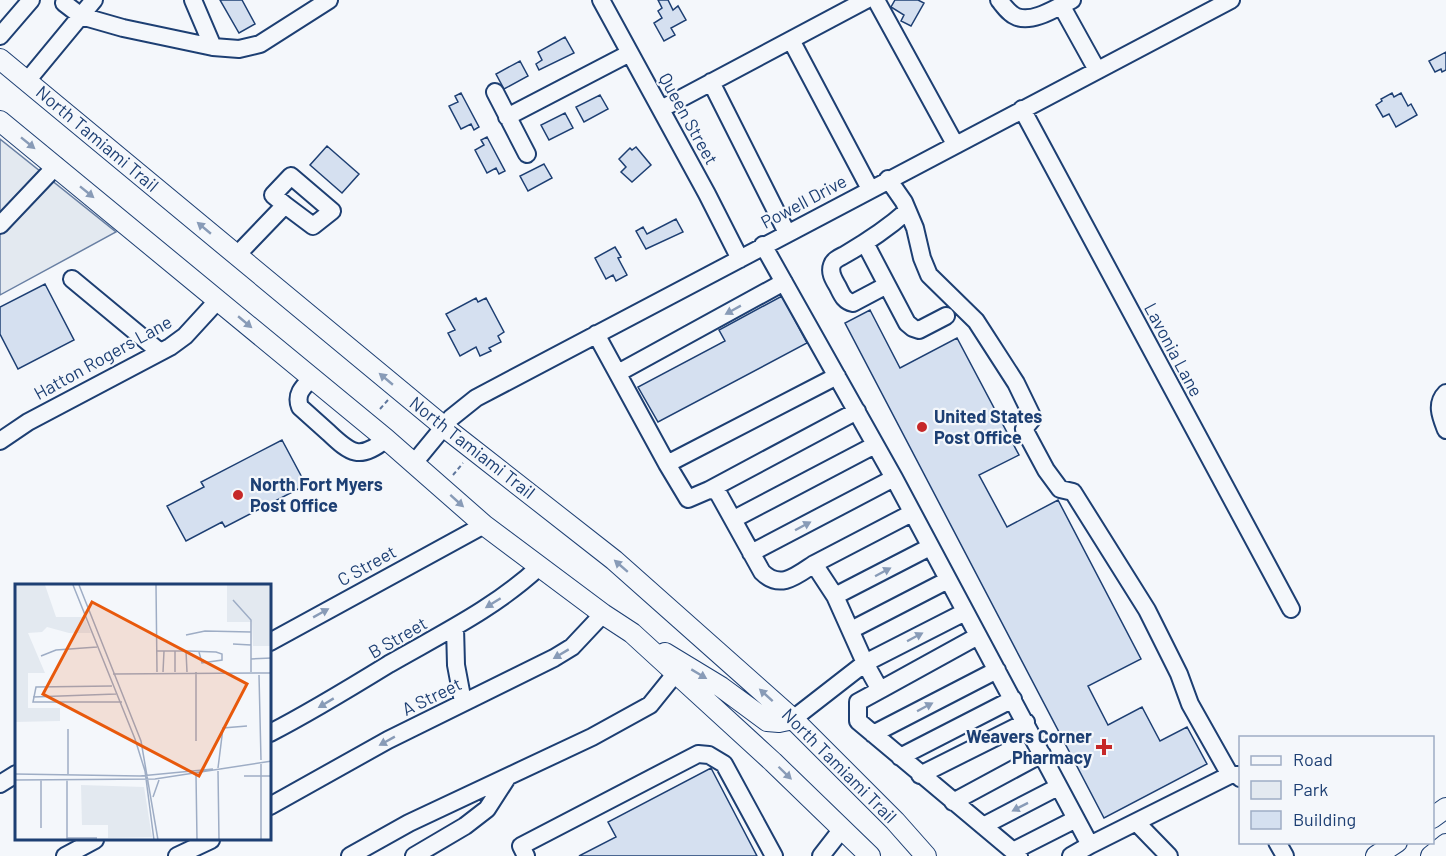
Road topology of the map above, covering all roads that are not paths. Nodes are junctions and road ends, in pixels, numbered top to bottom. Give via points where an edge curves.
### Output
1 (31, 0) edge
2 (94, 0) edge
3 (193, 0) edge
4 (601, 0) edge
5 (867, 0) edge
6 (876, 0) edge
7 (999, 0) edge
8 (1231, 0) edge
9 (320, 2) edge
10 (64, 3) dead end
11 (1066, 3) edge
12 (81, 16) junction
13 (0, 36) edge
14 (791, 40) junction
15 (213, 47) junction
16 (630, 53) junction
17 (0, 59) edge
18 (1096, 70) junction
19 (27, 81) junction
20 (711, 82) junction
21 (495, 92) dead end
22 (661, 109) junction
23 (1022, 109) junction
24 (507, 117) junction
25 (0, 121) edge
26 (955, 144) junction
27 (527, 154) dead end
28 (56, 166) junction
29 (888, 179) junction
30 (870, 189) junction
31 (285, 205) dead end
32 (907, 210) junction
33 (0, 225) edge
34 (787, 232) junction
35 (865, 243) junction
36 (764, 245) junction
37 (237, 255) junction
38 (740, 259) junction
39 (72, 279) dead end
40 (784, 282) junction
41 (887, 285) junction
42 (218, 300) junction
43 (946, 316) dead end
44 (596, 334) junction
45 (160, 352) junction
46 (618, 373) junction
47 (837, 376) junction
48 (312, 378) junction
49 (1446, 393) edge
50 (857, 411) junction
51 (443, 426) junction
52 (1446, 430) edge
53 (386, 440) junction
54 (0, 441) edge
55 (875, 445) junction
56 (414, 462) junction
57 (667, 464) junction
58 (894, 478) junction
59 (709, 490) junction
60 (912, 513) junction
61 (734, 519) junction
62 (484, 525) junction
63 (930, 547) junction
64 (751, 553) junction
65 (814, 564) junction
66 (539, 567) junction
67 (948, 580) junction
68 (835, 596) junction
69 (1291, 609) dead end
70 (965, 612) junction
71 (603, 614) junction
72 (455, 627) junction
73 (851, 630) junction
74 (632, 633) junction
75 (978, 636) junction
76 (272, 641) edge
77 (866, 663) junction
78 (997, 670) junction
79 (675, 674) junction
80 (880, 690) junction
81 (1013, 699) junction
82 (463, 702) junction
83 (793, 719) junction
84 (1026, 722) junction
85 (272, 732) edge
86 (873, 734) junction
87 (1042, 754) junction
88 (900, 757) junction
89 (15, 775) edge
90 (920, 775) junction
91 (1235, 777) edge
92 (507, 778) junction
93 (0, 784) edge
94 (1058, 787) junction
95 (952, 802) junction
96 (272, 805) edge
97 (435, 811) junction
98 (1076, 819) junction
99 (1136, 822) junction
100 (982, 826) junction
101 (842, 829) junction
102 (447, 837) junction
103 (93, 841) edge
104 (208, 841) edge
105 (1395, 844) edge
106 (1446, 844) edge
107 (1090, 845) junction
108 (182, 849) edge
109 (1016, 854) edge
110 (65, 856) edge
111 (350, 856) edge
112 (414, 856) edge
113 (526, 856) edge
114 (774, 856) edge
115 (821, 856) edge
116 (864, 856) edge
117 (870, 856) edge
118 (926, 856) edge
119 (1071, 856) edge
120 (1169, 856) edge
121 (1376, 856) edge
122 (1431, 856) edge

1 - 13 street
2 - 12 street
3 - 15 street
4 - 16 street, Queen Street
5 - 14 street
6 - 26 street
7 - 11 street via 1018,18 1036,17
8 - 18 street, Powell Drive
9 - 15 street via 300,20 260,44 239,49
10 - 12 street
11 - 18 street
12 - 15 street
12 - 19 street
14 - 20 street
14 - 30 street
16 - 22 street, Queen Street
16 - 24 street
17 - 19 main road, North Tamiami Trail
18 - 23 street, Powell Drive
37 -> 19 main road, North Tamiami Trail
20 - 22 street
20 - 34 street
21 - 24 street
22 - 38 street, Queen Street
23 - 26 street, Powell Drive
23 - 69 street, Lavonia Lane
24 - 27 street
25 -> 28 main road
26 - 29 street, Powell Drive
28 - 33 street
28 -> 42 main road
29 - 30 street, Powell Drive
29 - 32 street
30 - 34 street, Powell Drive
31 - 37 street
32 - 35 street
32 - 91 street via 929,275 976,321 1016,383 1033,418 1024,429 1046,470 1060,489 1073,492 1147,610 1190,704
34 - 36 street, Powell Drive
35 - 41 street
35 - 41 street via 835,260 832,275 844,297 853,303
36 - 38 street, Powell Drive
36 - 40 street
51 -> 37 main road, North Tamiami Trail
38 - 44 street, Powell Drive
39 - 45 street
40 -> 46 street
40 - 47 street
41 - 43 street via 913,328 919,330
42 - 45 street, Hatton Rogers Lane via 184,336
42 -> 48 main road
44 - 46 street
44 - 51 street, Powell Drive via 476,398
45 - 54 street, Hatton Rogers Lane
46 - 57 street
47 - 50 street
47 - 57 street
48 - 53 main road
48 - 53 street via 300,390 300,407 348,450 371,450
49 - 52 street via 1438,413
50 - 55 street
50 - 59 street
51 - 56 street, Powell Drive
83 -> 51 main road, North Tamiami Trail via 614,560
53 - 56 main road
55 - 58 street
55 - 61 street
56 -> 62 main road
57 - 59 street via 688,499
58 - 60 street
64 -> 58 street
59 - 61 street via 717,491
60 - 63 street
60 - 65 street
61 - 64 street
62 - 66 main road
76 -> 62 street, C Street
63 - 67 street
68 -> 63 street
64 - 65 street via 762,572 781,582
65 - 68 street
66 - 71 main road
66 -> 72 street, B Street via 505,595
67 - 70 street
67 - 73 street
68 - 73 street
70 - 75 street
77 -> 70 street
71 - 74 main road
71 -> 82 street, A Street via 572,647
72 - 82 street via 456,665
72 -> 85 street, B Street
73 - 77 street
74 - 79 main road
74 -> 83 main road via 721,687 767,721
75 - 78 street
75 - 80 street
77 - 80 street
77 - 83 street
78 - 81 street
86 -> 78 street
79 - 92 street via 650,705
79 -> 101 main road
80 - 86 street via 858,702 858,721
81 - 84 street
81 - 88 street
82 -> 96 street, A Street
83 - 118 main road, North Tamiami Trail
84 - 87 street
84 - 90 street
86 - 88 street
87 - 94 street
87 - 95 street
88 - 90 street
89 - 93 street
90 - 95 street
91 - 99 street
92 - 97 street
92 - 102 street via 487,809
94 - 98 street
94 -> 100 street
95 - 100 street
97 - 102 street
97 - 111 street
98 - 107 street
98 - 109 street
99 - 107 street
99 - 120 street
100 - 109 street
101 - 115 street
101 - 116 main road
101 - 117 main road
102 - 112 street
103 - 110 street
104 - 108 street
105 - 121 main road
106 - 122 main road
107 - 119 street
113 - 114 street via 521,846 698,754 709,755 724,764

